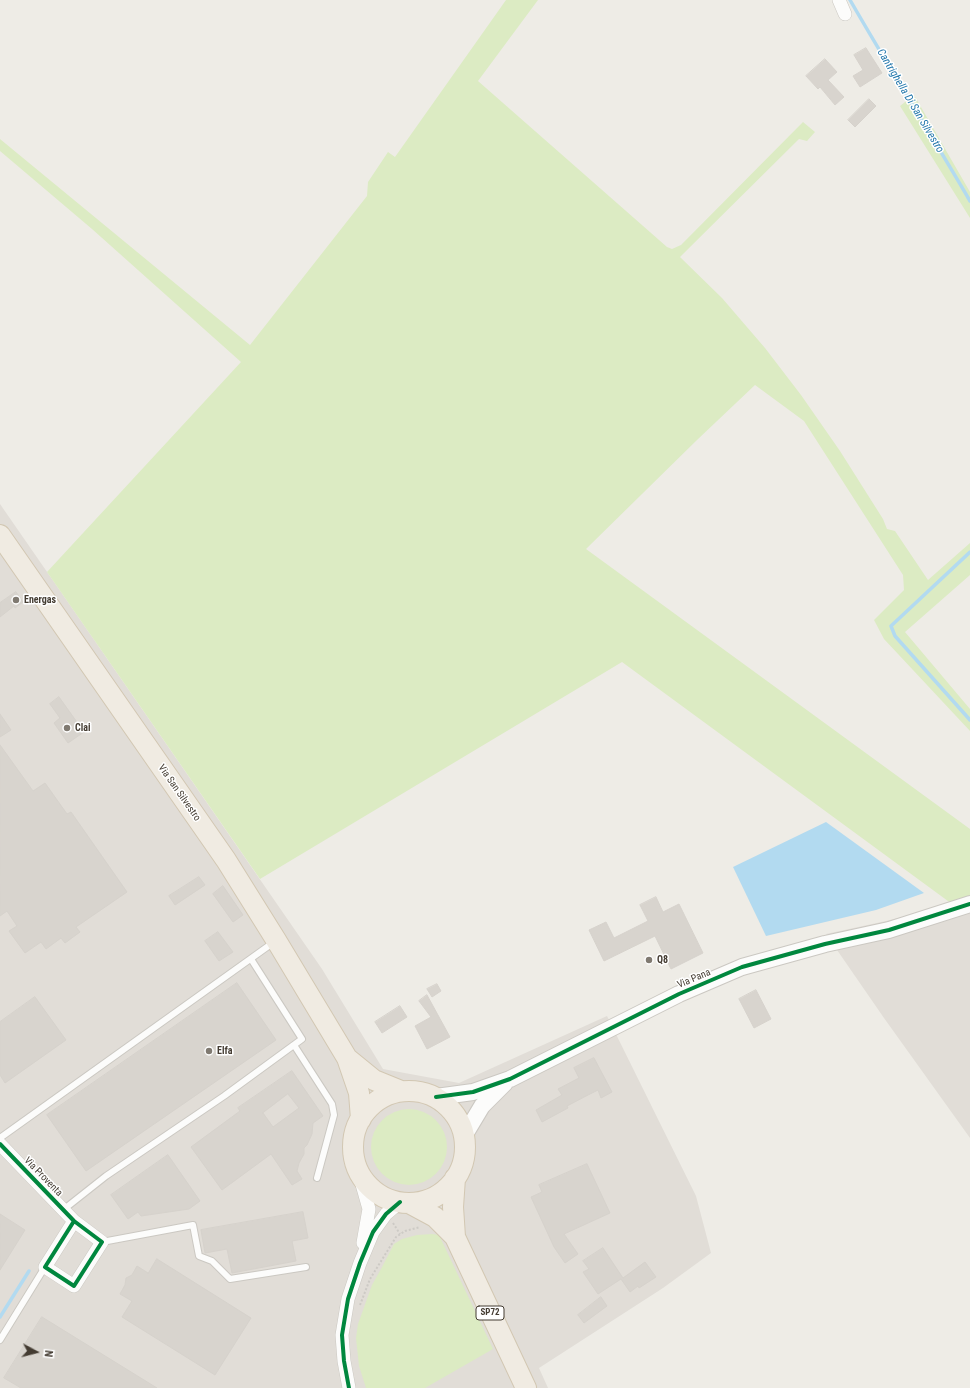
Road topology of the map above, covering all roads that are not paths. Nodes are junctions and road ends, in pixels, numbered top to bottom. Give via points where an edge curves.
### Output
1 (839, 0) edge
2 (845, 14) dead end
3 (0, 535) edge
4 (970, 904) edge
5 (276, 940) junction
6 (251, 959) junction
7 (294, 1045) junction
8 (347, 1058) junction
9 (510, 1079) junction
10 (401, 1091) junction
11 (436, 1097) junction
12 (361, 1119) junction
13 (464, 1136) junction
14 (0, 1138) edge
15 (0, 1144) edge
16 (356, 1163) junction
17 (317, 1178) dead end
18 (455, 1178) junction
19 (404, 1202) junction
20 (64, 1210) junction
21 (74, 1221) junction
22 (450, 1232) junction
23 (102, 1242) junction
24 (360, 1263) junction
25 (45, 1267) junction
26 (306, 1267) dead end
27 (0, 1340) edge
28 (349, 1388) edge
29 (526, 1388) edge

1 - 2 street
3 - 5 main road, Via San Silvestro via 226,860
4 - 9 street, Via Pana via 889,930 825,944 742,967 679,994
5 - 6 lane
5 - 8 main road, Via San Silvestro
6 - 7 lane via 302,1039
6 - 14 lane
7 - 17 lane via 332,1104 334,1114
7 - 20 lane via 106,1176
8 - 10 main road, Via San Silvestro via 374,1080
8 - 12 main road, Via San Silvestro via 359,1093
9 - 11 street, Via Pana via 473,1092
9 - 13 street, Via Pana via 482,1106
10 - 11 main road via 419,1092
10 - 12 main road via 385,1096 371,1106
11 - 13 main road via 449,1107 459,1120
12 - 16 main road via 355,1133
13 - 18 main road via 462,1165
15 - 20 street, Via Proventa
16 - 19 main road via 362,1177 372,1189 385,1197
16 - 24 street via 369,1209
18 - 19 main road via 443,1191 427,1200
18 - 22 main road, SP72
19 - 22 main road, SP72 via 435,1217
19 - 24 street via 386,1214 373,1232
20 - 21 street, Via Proventa
21 - 23 street, Via Proventa
21 - 25 street
22 - 29 main road, SP72
23 - 25 street via 74,1286
23 - 26 lane via 193,1226 199,1256 212,1261 230,1279
24 - 28 street via 348,1299 342,1335
25 - 27 lane

